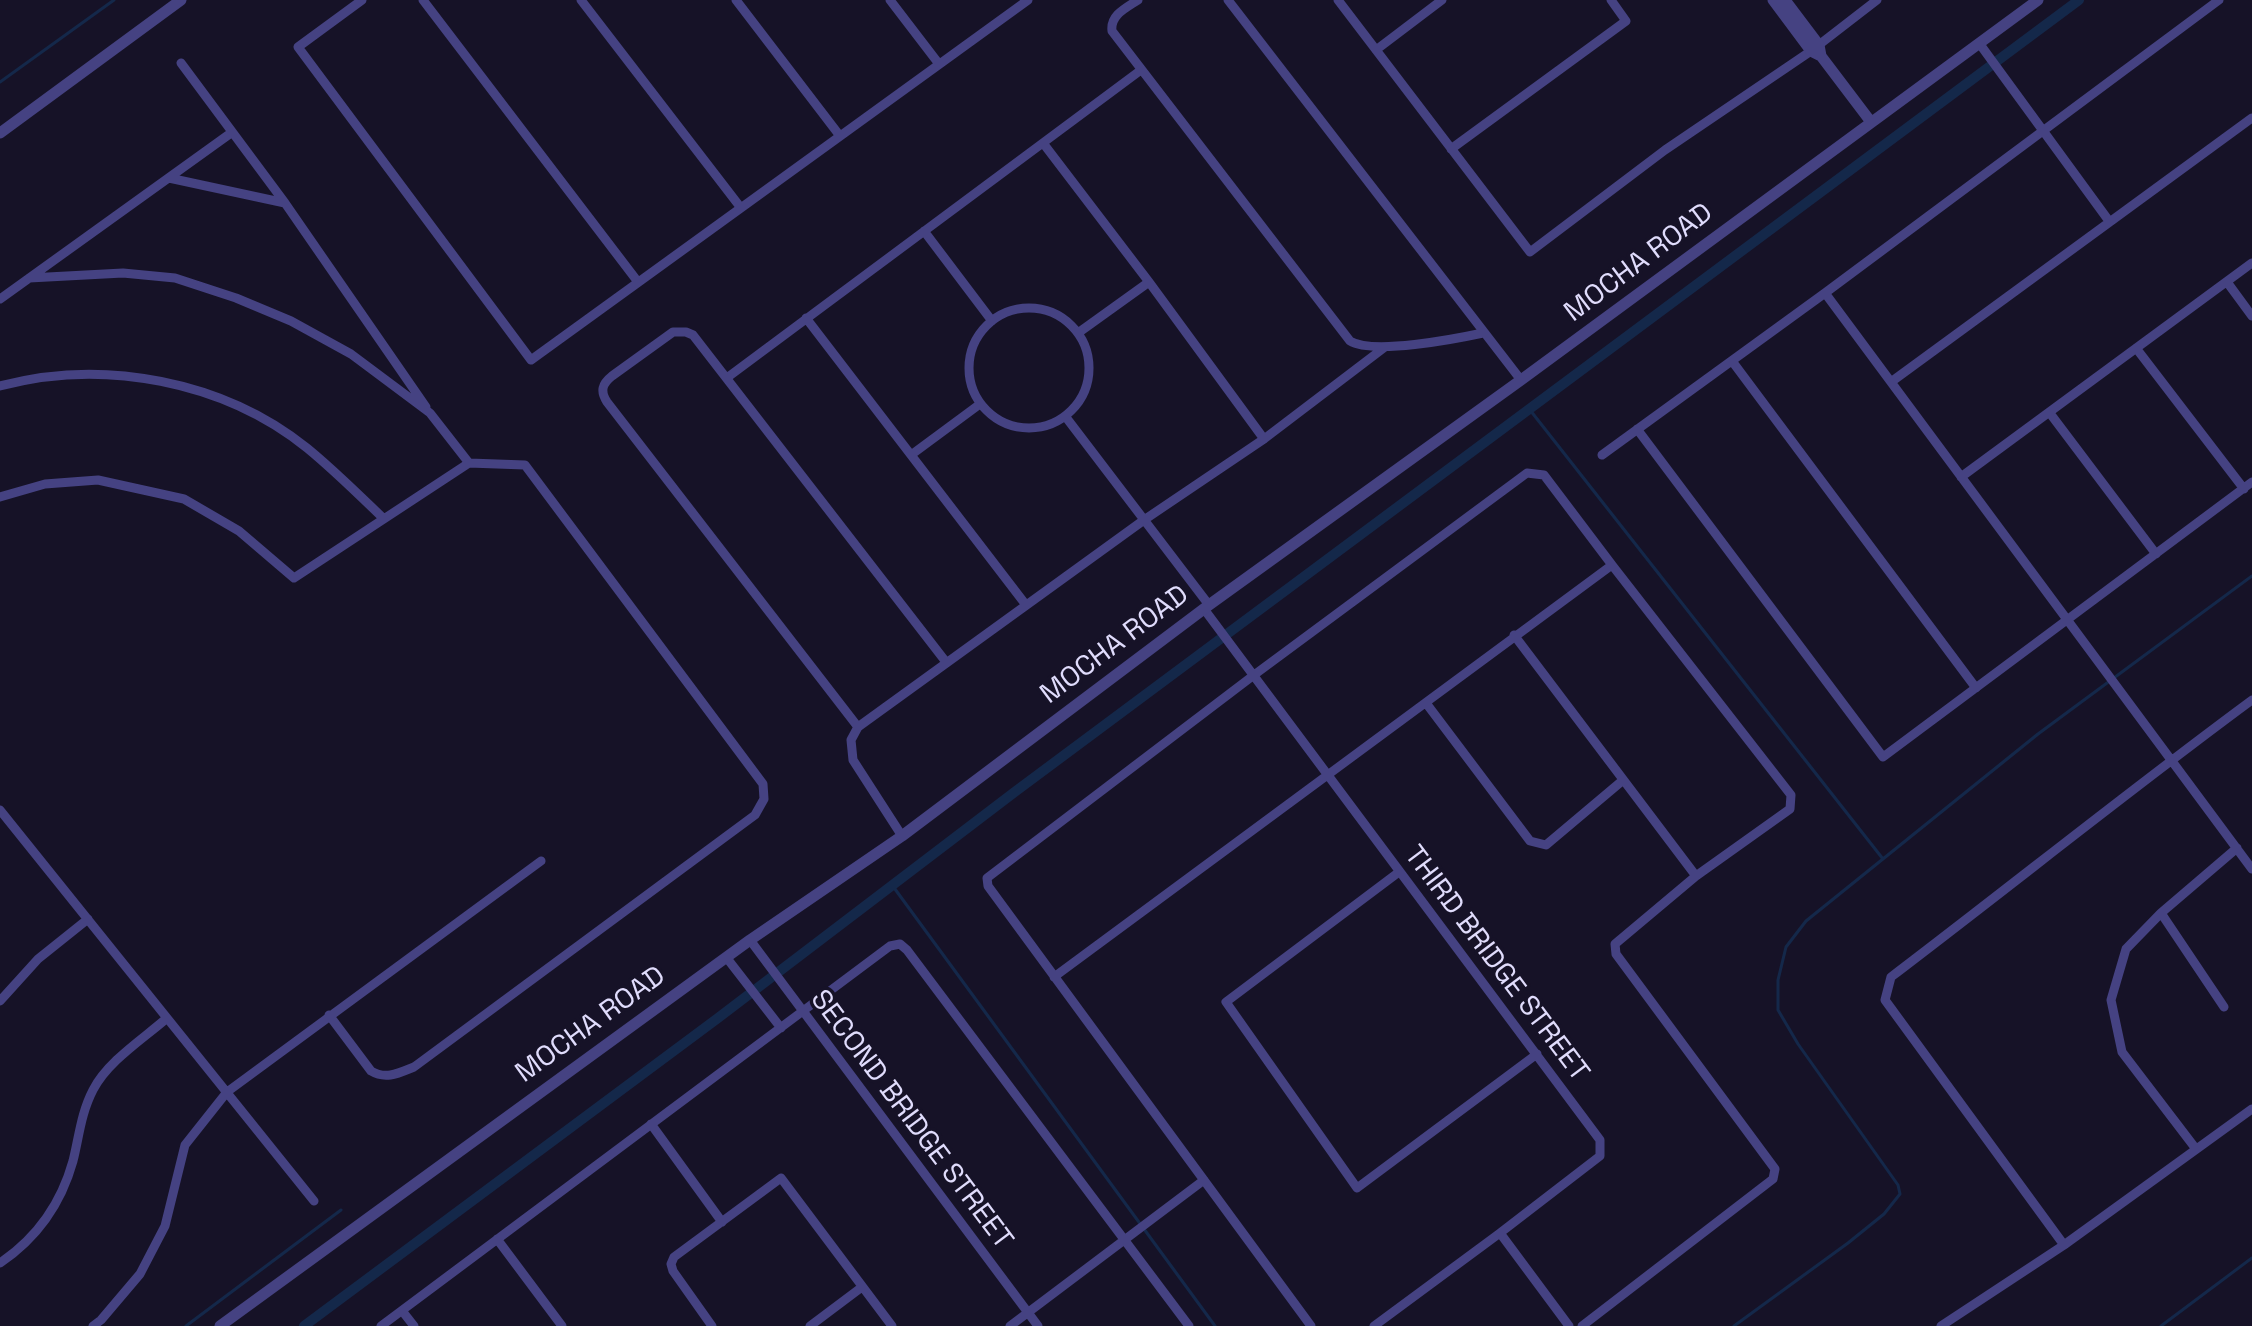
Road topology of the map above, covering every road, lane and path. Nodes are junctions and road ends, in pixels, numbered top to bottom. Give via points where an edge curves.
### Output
1 (168, 0) edge
2 (181, 0) edge
3 (362, 0) edge
4 (423, 0) edge
5 (581, 0) edge
6 (736, 0) edge
7 (890, 0) edge
8 (1028, 0) edge
9 (1138, 0) edge
10 (1228, 0) edge
11 (1338, 0) edge
12 (1442, 0) edge
13 (1611, 0) edge
14 (1773, 0) edge
15 (1785, 0) edge
16 (1877, 0) edge
17 (2038, 0) edge
18 (2219, 0) edge
19 (1982, 48) junction
20 (1376, 50) junction
21 (1817, 50) junction
22 (181, 63) dead end
23 (939, 64) junction
24 (1141, 70) junction
25 (2252, 118) edge
26 (1871, 122) junction
27 (0, 123) edge
28 (2043, 129) junction
29 (0, 133) edge
30 (231, 133) junction
31 (840, 136) junction
32 (1043, 143) junction
33 (1451, 149) junction
34 (169, 178) junction
35 (285, 203) junction
36 (741, 208) junction
37 (2109, 221) junction
38 (924, 231) junction
39 (2252, 263) edge
40 (29, 278) junction
41 (638, 282) junction
42 (1149, 282) junction
43 (2227, 282) junction
44 (1825, 293) junction
45 (0, 299) edge
46 (2252, 316) edge
47 (806, 318) junction
48 (992, 321) junction
49 (1078, 333) junction
50 (1483, 333) junction
51 (1385, 347) junction
52 (2136, 348) junction
53 (1732, 361) junction
54 (728, 377) junction
55 (1521, 380) junction
56 (1891, 382) junction
57 (0, 386) edge
58 (980, 404) junction
59 (2049, 412) junction
60 (430, 413) junction
61 (1065, 416) junction
62 (1637, 429) junction
63 (1264, 439) junction
64 (911, 455) junction
65 (1602, 455) dead end
66 (469, 463) junction
67 (1961, 477) junction
68 (2248, 486) edge
69 (0, 497) edge
70 (384, 519) junction
71 (1144, 520) junction
72 (2156, 554) junction
73 (1612, 565) junction
74 (1026, 605) junction
75 (1206, 607) junction
76 (2066, 620) junction
77 (1514, 635) junction
78 (946, 662) junction
79 (1254, 675) junction
80 (1976, 688) junction
81 (2252, 700) edge
82 (1426, 703) junction
83 (858, 727) junction
84 (2171, 760) junction
85 (1327, 774) junction
86 (1622, 781) junction
87 (1, 812) edge
88 (902, 836) junction
89 (2237, 848) junction
90 (541, 861) dead end
91 (2252, 869) edge
92 (1399, 872) junction
93 (1696, 876) junction
94 (2161, 913) junction
95 (88, 919) junction
96 (750, 940) junction
97 (726, 957) junction
98 (1054, 977) junction
99 (0, 1001) edge
100 (2224, 1007) dead end
101 (803, 1011) junction
102 (329, 1015) junction
103 (167, 1018) junction
104 (781, 1028) junction
105 (1537, 1054) junction
106 (227, 1092) junction
107 (2252, 1109) edge
108 (651, 1124) junction
109 (2196, 1149) junction
110 (1204, 1180) junction
111 (314, 1201) dead end
112 (722, 1222) junction
113 (1508, 1227) junction
114 (497, 1239) junction
115 (1125, 1239) junction
116 (2064, 1245) junction
117 (0, 1263) edge
118 (862, 1287) junction
119 (403, 1312) junction
120 (1028, 1313) junction
121 (93, 1326) edge
122 (220, 1326) edge
123 (381, 1326) edge
124 (414, 1326) edge
125 (562, 1326) edge
126 (712, 1326) edge
127 (810, 1326) edge
128 (892, 1326) edge
129 (1010, 1326) edge
130 (1038, 1326) edge
131 (1189, 1326) edge
132 (1311, 1326) edge
133 (1374, 1326) edge
134 (1569, 1326) edge
135 (1582, 1326) edge
136 (1941, 1326) edge

1 - 27 street
2 - 29 street
3 - 41 street via 298,47 531,360
4 - 41 street
5 - 36 street
6 - 31 street
7 - 23 street
8 - 23 street
9 - 24 street via 1114,17 1111,26
10 - 50 street
11 - 20 street
12 - 20 street
13 - 33 street via 1626,21
14 - 21 street
15 - 21 street
16 - 21 street
17 - 19 street, MOCHA ROAD
18 - 28 street
19 - 26 street, MOCHA ROAD
19 - 28 street
20 - 33 street
21 - 26 street
21 - 33 street via 1665,150 1530,252
22 - 30 street
23 - 31 street
24 - 32 street
24 - 51 street via 1350,341
25 - 37 street
26 - 55 street, MOCHA ROAD
28 - 37 street
28 - 44 street
30 - 34 street
30 - 35 street
31 - 36 street
32 - 38 street
32 - 42 street
34 - 35 street
34 - 40 street
35 - 60 street
36 - 41 street
37 - 56 street
38 - 47 street
38 - 48 street
39 - 43 street
40 - 45 street
40 - 60 street via 123,273 175,278 236,298 351,354
42 - 49 street
42 - 63 street
43 - 46 street
43 - 52 street
44 - 53 street
44 - 56 street
47 - 54 street
47 - 64 street
48 - 49 street via 1009,311 1038,309
48 - 58 street via 979,334 969,360 969,379
49 - 61 street via 1086,350 1088,377 1078,403
50 - 51 street
50 - 55 street
51 - 63 street
52 - 59 street
52 - 68 street
53 - 62 street
53 - 80 street
54 - 78 street
54 - 83 street via 693,335 679,331 604,382 602,395
55 - 75 street, MOCHA ROAD
56 - 67 street
57 - 70 street via 32,377 93,373 151,379 209,395 268,421
58 - 61 street via 994,418 1020,428 1048,425
58 - 64 street
59 - 67 street
59 - 72 street
60 - 66 street
61 - 71 street, THIRD BRIDGE STREET
62 - 65 street
62 - 80 street via 1883,757
63 - 71 street
64 - 74 street
66 - 70 street
66 - 102 street via 525,465 763,784 764,799 755,815 414,1067 379,1076
67 - 76 street
68 - 72 street
69 - 70 street via 45,484 98,480 184,499 239,531 294,578
71 - 74 street
71 - 75 street, THIRD BRIDGE STREET
72 - 76 street
73 - 77 street
73 - 79 street via 1544,475 1527,473
73 - 93 street via 1791,795 1790,809
74 - 78 street
75 - 79 street, THIRD BRIDGE STREET
75 - 88 street, MOCHA ROAD
76 - 80 street
76 - 84 street
77 - 82 street
77 - 86 street
78 - 83 street
79 - 85 street, THIRD BRIDGE STREET
79 - 98 street via 987,878
81 - 84 street
82 - 85 street
82 - 86 street via 1530,841 1546,845
83 - 88 street via 851,740 853,760
84 - 89 street
84 - 116 street via 1891,977 1885,1000
85 - 92 street, THIRD BRIDGE STREET
85 - 98 street
86 - 93 street
87 - 95 street
88 - 96 street, MOCHA ROAD
89 - 91 street
89 - 94 street
90 - 102 street
92 - 105 street, THIRD BRIDGE STREET
92 - 105 street via 1226,1002 1357,1188
93 - 135 street via 1615,944 1616,954 1775,1169 1773,1179
94 - 100 street
94 - 109 street via 2126,949 2111,1000 2122,1052
95 - 99 street via 38,959
95 - 103 street
96 - 97 street, MOCHA ROAD
96 - 101 street, SECOND BRIDGE STREET
97 - 104 street
97 - 122 street, MOCHA ROAD
98 - 110 street
101 - 104 street
101 - 115 street via 890,946 900,944
101 - 120 street, SECOND BRIDGE STREET
102 - 106 street
103 - 106 street
103 - 117 street via 94,1088 62,1192 41,1227
104 - 108 street
105 - 113 street, THIRD BRIDGE STREET via 1600,1140 1600,1156
106 - 111 street
106 - 121 street via 185,1145 165,1226 140,1274
107 - 109 street
108 - 112 street
108 - 114 street
109 - 116 street
110 - 115 street
110 - 132 street
112 - 118 street via 781,1178
112 - 126 street via 671,1264
113 - 133 street
113 - 134 street
114 - 119 street
114 - 125 street
115 - 120 street
115 - 131 street
116 - 136 street
118 - 127 street
118 - 128 street
119 - 123 street
119 - 124 street
120 - 129 street
120 - 130 street, SECOND BRIDGE STREET

